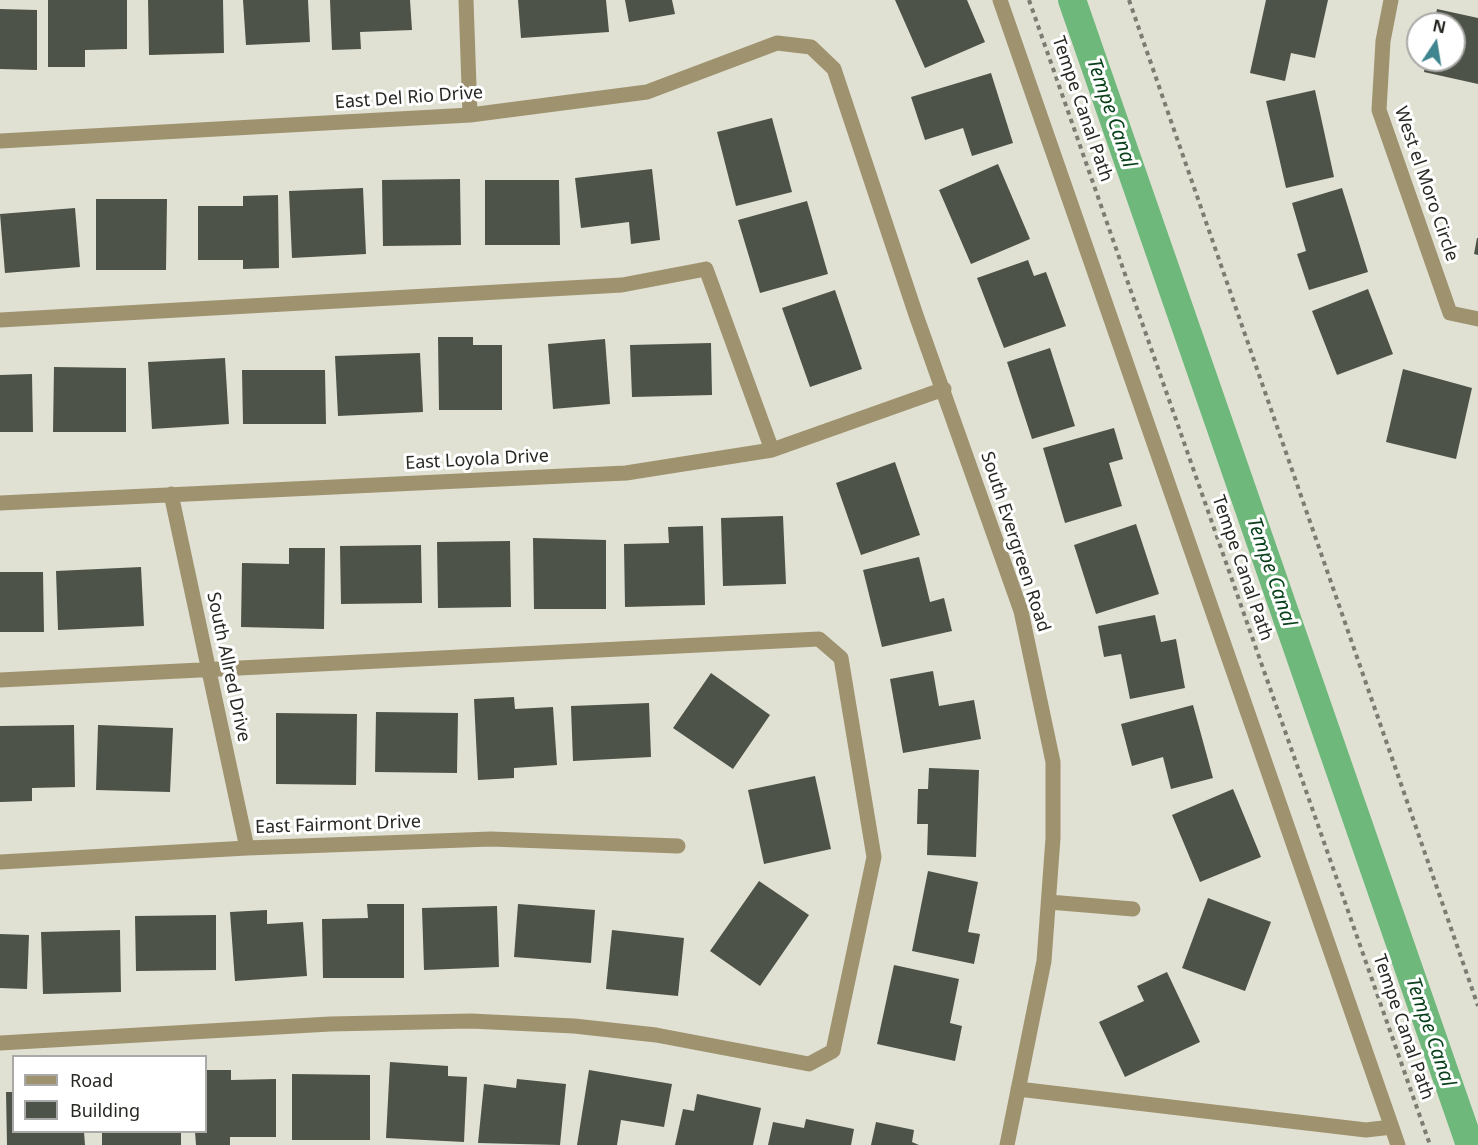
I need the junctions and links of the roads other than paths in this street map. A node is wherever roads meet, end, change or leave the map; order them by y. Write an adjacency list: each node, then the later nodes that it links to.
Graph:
1 (466, 0): 5 (street)
2 (1000, 0): 22 (street)
3 (1390, 0): 8 (street, West el Moro Circle)
4 (811, 47): 5 (street, East Del Rio Drive); 9 (street, South Evergreen Road)
5 (470, 115): 6 (street, East Del Rio Drive)
6 (0, 141)
7 (0, 320): 10 (street)
8 (1478, 320)
9 (944, 389): 10 (street, East Loyola Drive); 18 (street, South Evergreen Road)
10 (772, 450): 11 (street, East Loyola Drive)
11 (171, 494): 12 (street, East Loyola Drive); 13 (street, South Allred Drive)
12 (0, 503)
13 (208, 668): 14 (street); 16 (street, South Allred Drive); 20 (street)
14 (0, 680)
15 (678, 846): 16 (street, East Fairmont Drive)
16 (247, 848): 17 (street, East Fairmont Drive)
17 (0, 862)
18 (1049, 902): 19 (street); 21 (street, South Evergreen Road)
19 (1133, 909)
20 (0, 1043)
21 (1018, 1089): 22 (street); 23 (street, South Evergreen Road)
22 (1392, 1127): 24 (street)
23 (1007, 1145)
24 (1398, 1145)

